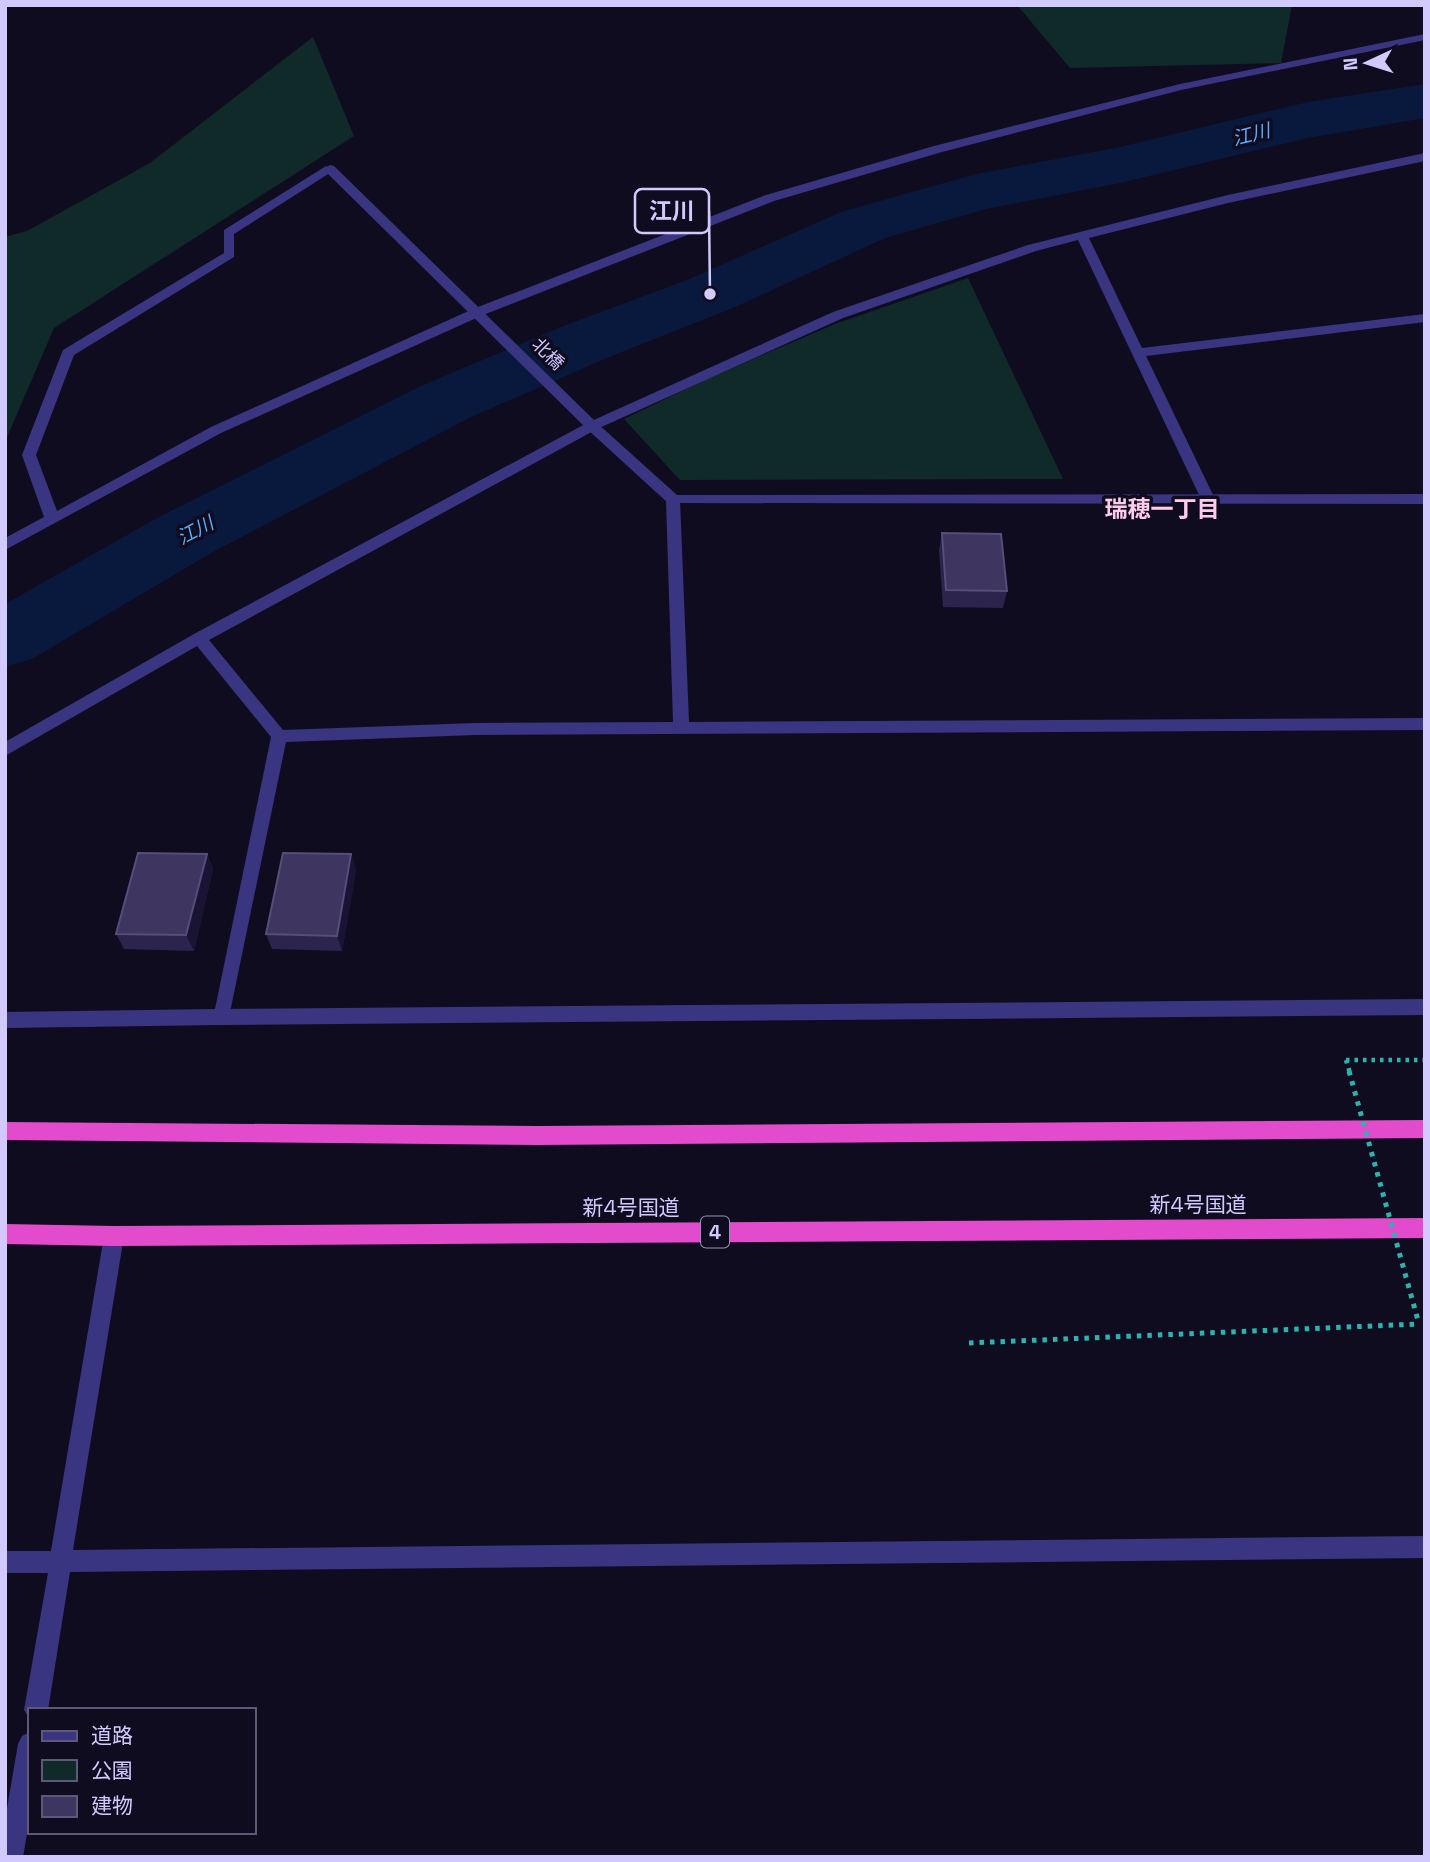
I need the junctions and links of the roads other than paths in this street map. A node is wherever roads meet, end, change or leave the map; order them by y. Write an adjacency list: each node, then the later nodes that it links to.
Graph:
1 (1425, 37): 4 (street)
2 (1425, 157): 3 (street)
3 (1082, 236): 6 (street); 7 (street)
4 (478, 312): 7 (street, 北橋); 11 (street); 11 (street, 北橋)
5 (1425, 318): 6 (street)
6 (1139, 354): 8 (street)
7 (592, 426): 9 (street, 北橋); 13 (street)
8 (1208, 499): 9 (street); 10 (street)
9 (673, 500): 15 (street)
10 (1424, 500)
11 (52, 518): 12 (street)
12 (5, 545)
13 (199, 638): 16 (street); 17 (street)
14 (1425, 724): 15 (street)
15 (681, 727): 16 (street)
16 (279, 736): 19 (street)
17 (5, 751)
18 (1425, 1007): 19 (street)
19 (222, 1017): 20 (street)
20 (5, 1020)
21 (1425, 1129): 22 (highway)
22 (5, 1131)
23 (1425, 1228): 25 (highway, 新4号国道 / 4)
24 (5, 1234): 25 (highway, 新4号国道 / 4)
25 (114, 1236): 28 (street)
26 (1425, 1547): 28 (street)
27 (5, 1562): 28 (street)
28 (60, 1562): 29 (street)
29 (36, 1708)
30 (28, 1756): 31 (street)
31 (11, 1857)

